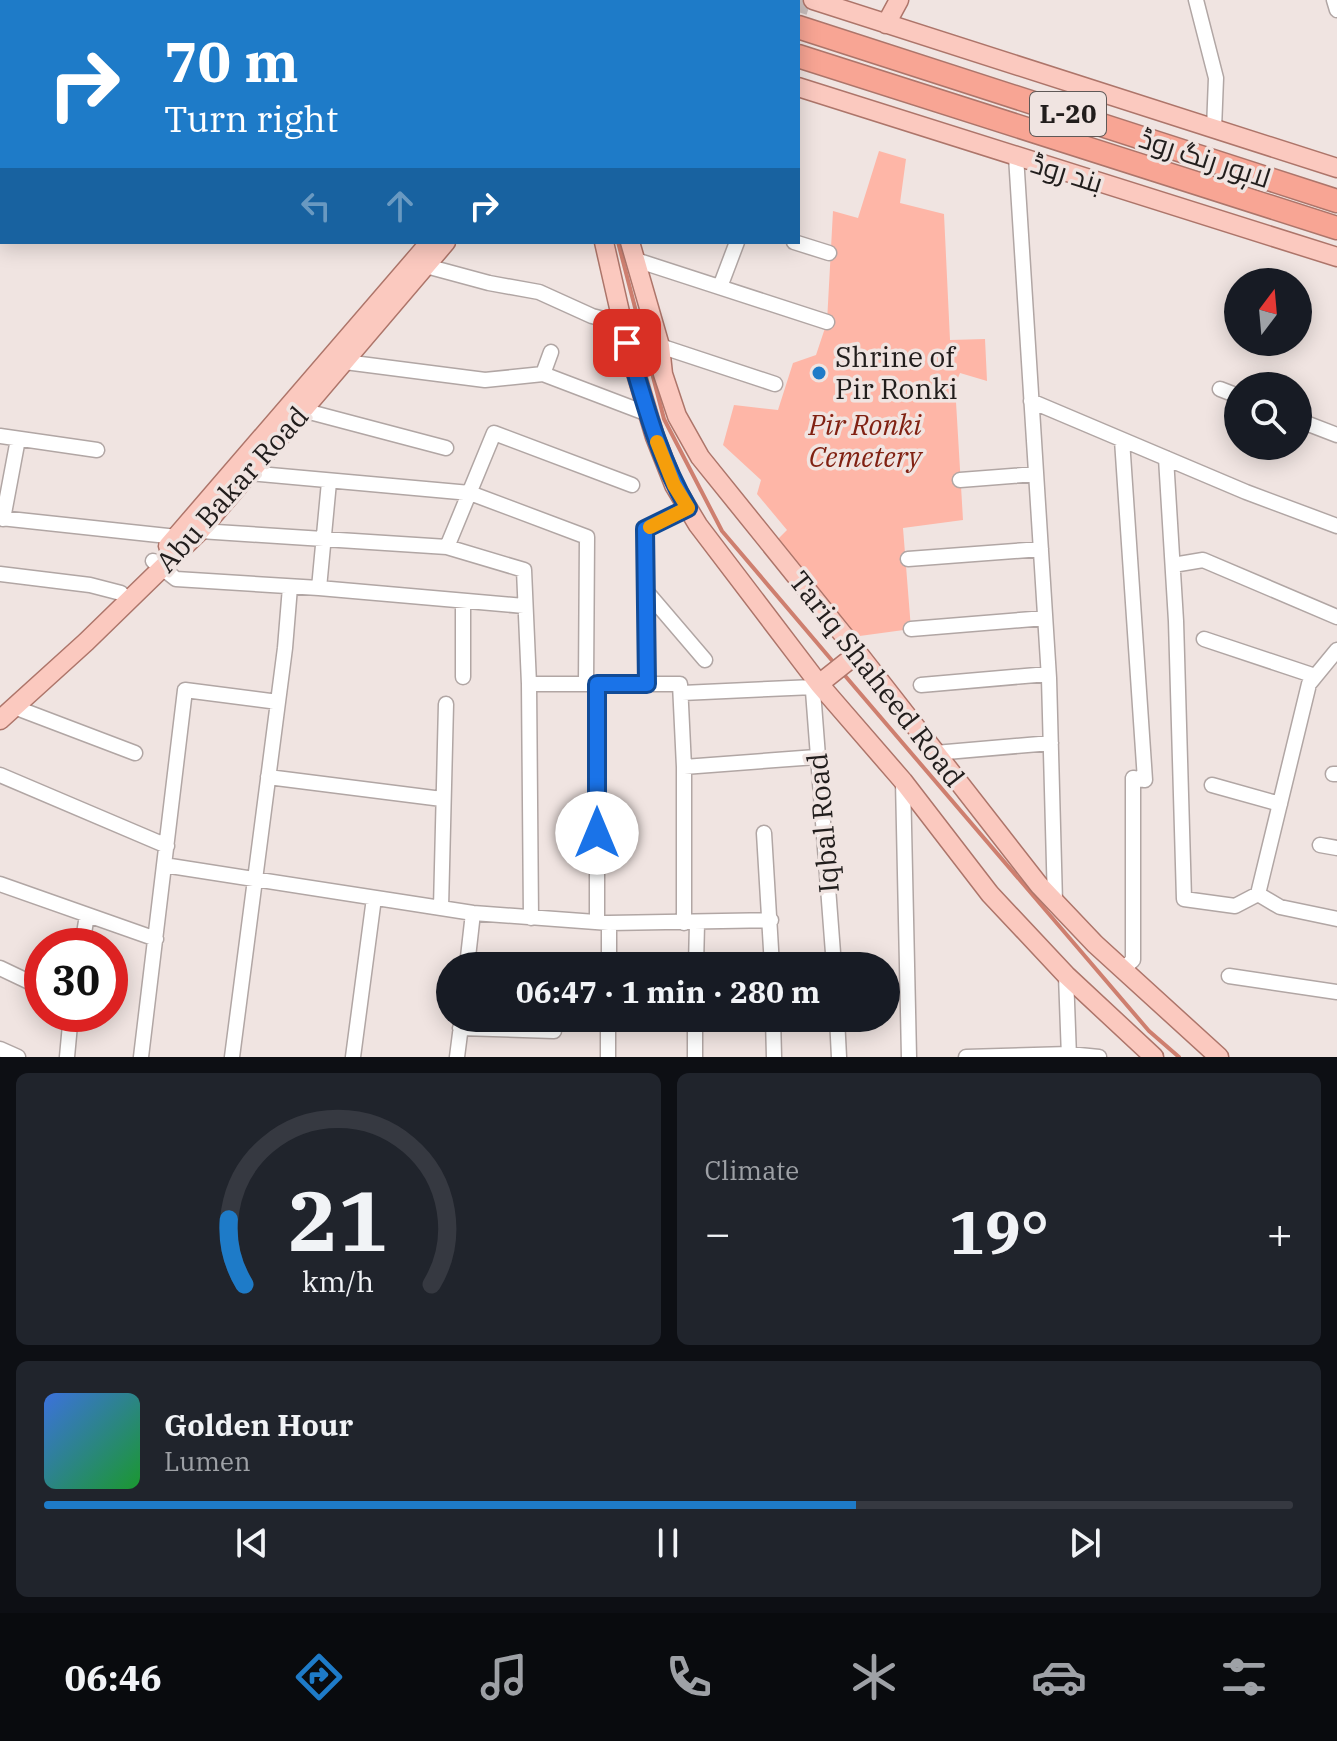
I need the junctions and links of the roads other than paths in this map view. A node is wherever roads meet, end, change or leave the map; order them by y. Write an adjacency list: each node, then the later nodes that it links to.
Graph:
1 (813, 0): 6 (main road)
2 (899, 0): 6 (main road)
3 (1196, 0): 10 (street)
4 (1334, 0): 5 (street)
5 (1337, 10)
6 (886, 24): 10 (main road)
7 (800, 28): 13 (highway, لاہور رنگ روڈ / L-20)
8 (800, 57): 14 (highway, لاہور رنگ روڈ / L-20)
9 (800, 88): 11 (main road, بند روڈ)
10 (1214, 129): 12 (main road)
11 (1016, 156): 22 (main road, بند روڈ); 34 (street)
12 (1337, 168)
13 (1337, 201)
14 (1337, 228)
15 (428, 244): 55 (main road, Abu Bakar Road)
16 (444, 244): 23 (main road, Abu Bakar Road)
17 (604, 244): 26 (main road, Tariq Shaheed Road)
18 (736, 244): 24 (street)
19 (800, 244): 21 (street)
20 (633, 251): 24 (street); 27 (main road, Tariq Shaheed Road)
21 (829, 253)
22 (1337, 257)
23 (426, 266): 26 (street); 29 (main road, Abu Bakar Road)
24 (720, 287): 25 (street)
25 (827, 322)
26 (623, 324): 36 (main road, Tariq Shaheed Road)
27 (660, 346): 31 (street); 74 (main road, Tariq Shaheed Road)
28 (551, 352): 30 (street)
29 (345, 362): 30 (street); 35 (main road, Abu Bakar Road)
30 (543, 374): 36 (street)
31 (775, 384)
32 (1220, 389): 33 (street)
33 (1224, 391)
34 (1031, 401): 41 (street); 46 (street)
35 (302, 410): 42 (street); 45 (main road, Abu Bakar Road)
36 (648, 414): 51 (main road, Tariq Shaheed Road)
37 (1312, 425): 38 (street)
38 (1337, 435)
39 (0, 436): 40 (street)
40 (18, 439): 43 (street); 52 (street)
41 (1122, 440): 44 (street); 125 (street)
42 (446, 448)
43 (97, 450)
44 (1166, 458): 53 (street); 61 (street)
45 (249, 473): 48 (street); 54 (main road, Abu Bakar Road)
46 (1036, 474): 47 (street); 58 (street)
47 (960, 480)
48 (329, 482): 50 (street); 56 (street)
49 (632, 485): 50 (street)
50 (470, 493): 57 (street); 81 (street)
51 (688, 508): 65 (street); 79 (main road, Tariq Shaheed Road)
52 (2, 519): 55 (street)
53 (1337, 526)
54 (200, 531): 56 (street); 60 (main road, Abu Bakar Road)
55 (177, 537): 60 (main road, Abu Bakar Road)
56 (326, 540): 57 (street); 64 (street)
57 (447, 547): 68 (street)
58 (1041, 549): 59 (street); 70 (street)
59 (908, 559)
60 (158, 565): 63 (street); 66 (main road, Abu Bakar Road); 87 (main road, Abu Bakar Road)
61 (1173, 565): 69 (street); 106 (street)
62 (0, 574): 66 (street)
63 (290, 587): 64 (street); 85 (street)
64 (319, 588): 67 (street)
65 (646, 591): 75 (street); 82 (street)
66 (121, 593): 87 (main road, Abu Bakar Road)
67 (463, 603): 68 (street); 78 (street)
68 (524, 606): 80 (street)
69 (1337, 617)
70 (1045, 618): 71 (street); 76 (street)
71 (911, 629)
72 (1204, 639): 77 (street)
73 (1337, 650): 77 (street)
74 (856, 655): 79 (main road); 90 (main road, Tariq Shaheed Road)
75 (705, 660)
76 (1048, 674): 83 (street); 88 (street)
77 (1315, 676): 98 (street)
78 (463, 677)
79 (819, 683): 84 (street); 91 (street, Iqbal Road); 95 (main road, Tariq Shaheed Road)
80 (529, 684): 81 (street); 112 (street)
81 (592, 684): 82 (street); 115 (street)
82 (647, 684): 84 (street)
83 (921, 685)
84 (682, 693): 92 (street)
85 (278, 702): 94 (street); 101 (street)
86 (446, 704): 97 (street)
87 (5, 710): 89 (street)
88 (1051, 743): 90 (street); 108 (street)
89 (135, 753)
90 (935, 753): 108 (main road, Tariq Shaheed Road)
91 (816, 757): 92 (street); 123 (street, Iqbal Road)
92 (684, 767): 116 (street)
93 (0, 775): 101 (street)
94 (268, 777): 97 (street); 104 (street)
95 (903, 781): 126 (main road, Tariq Shaheed Road); 148 (street)
96 (1212, 785): 98 (street)
97 (442, 799): 109 (street)
98 (1280, 804): 106 (street)
99 (764, 833): 114 (street)
100 (1320, 845): 102 (street)
101 (167, 846): 103 (street)
102 (1337, 848)
103 (164, 865): 104 (street); 118 (street)
104 (254, 879): 107 (street); 141 (street)
105 (0, 884): 111 (street)
106 (1258, 894): 113 (street)
107 (374, 898): 109 (street); 142 (street)
108 (1055, 902): 125 (main road, Tariq Shaheed Road)
109 (441, 908): 110 (street)
110 (473, 913): 112 (street); 119 (street)
111 (87, 915): 117 (street); 118 (street)
112 (531, 918): 115 (street)
113 (1337, 919)
114 (771, 920): 116 (street); 122 (street)
115 (603, 922): 116 (street); 120 (street)
116 (690, 923): 121 (street)
117 (85, 928)
118 (156, 939): 140 (street)
119 (469, 952)
120 (607, 952)
121 (694, 952)
122 (772, 952)
123 (833, 952)
124 (0, 968): 128 (street)
125 (1123, 969): 152 (main road, Tariq Shaheed Road)
126 (1066, 975): 137 (street); 151 (main road, Tariq Shaheed Road)
127 (1229, 976): 129 (street)
128 (24, 979)
129 (1337, 992)
130 (69, 1032): 139 (street)
131 (460, 1032): 143 (street)
132 (608, 1032): 144 (street)
133 (695, 1032): 145 (street)
134 (773, 1032): 146 (street)
135 (838, 1032): 147 (street)
136 (0, 1049): 138 (street)
137 (1069, 1056): 149 (street); 150 (street)
138 (18, 1057)
139 (67, 1057)
140 (141, 1057)
141 (232, 1057)
142 (353, 1057)
143 (457, 1057)
144 (608, 1057)
145 (695, 1057)
146 (774, 1057)
147 (839, 1057)
148 (909, 1057)
149 (966, 1057)
150 (1099, 1057)
151 (1154, 1057)
152 (1221, 1057)

